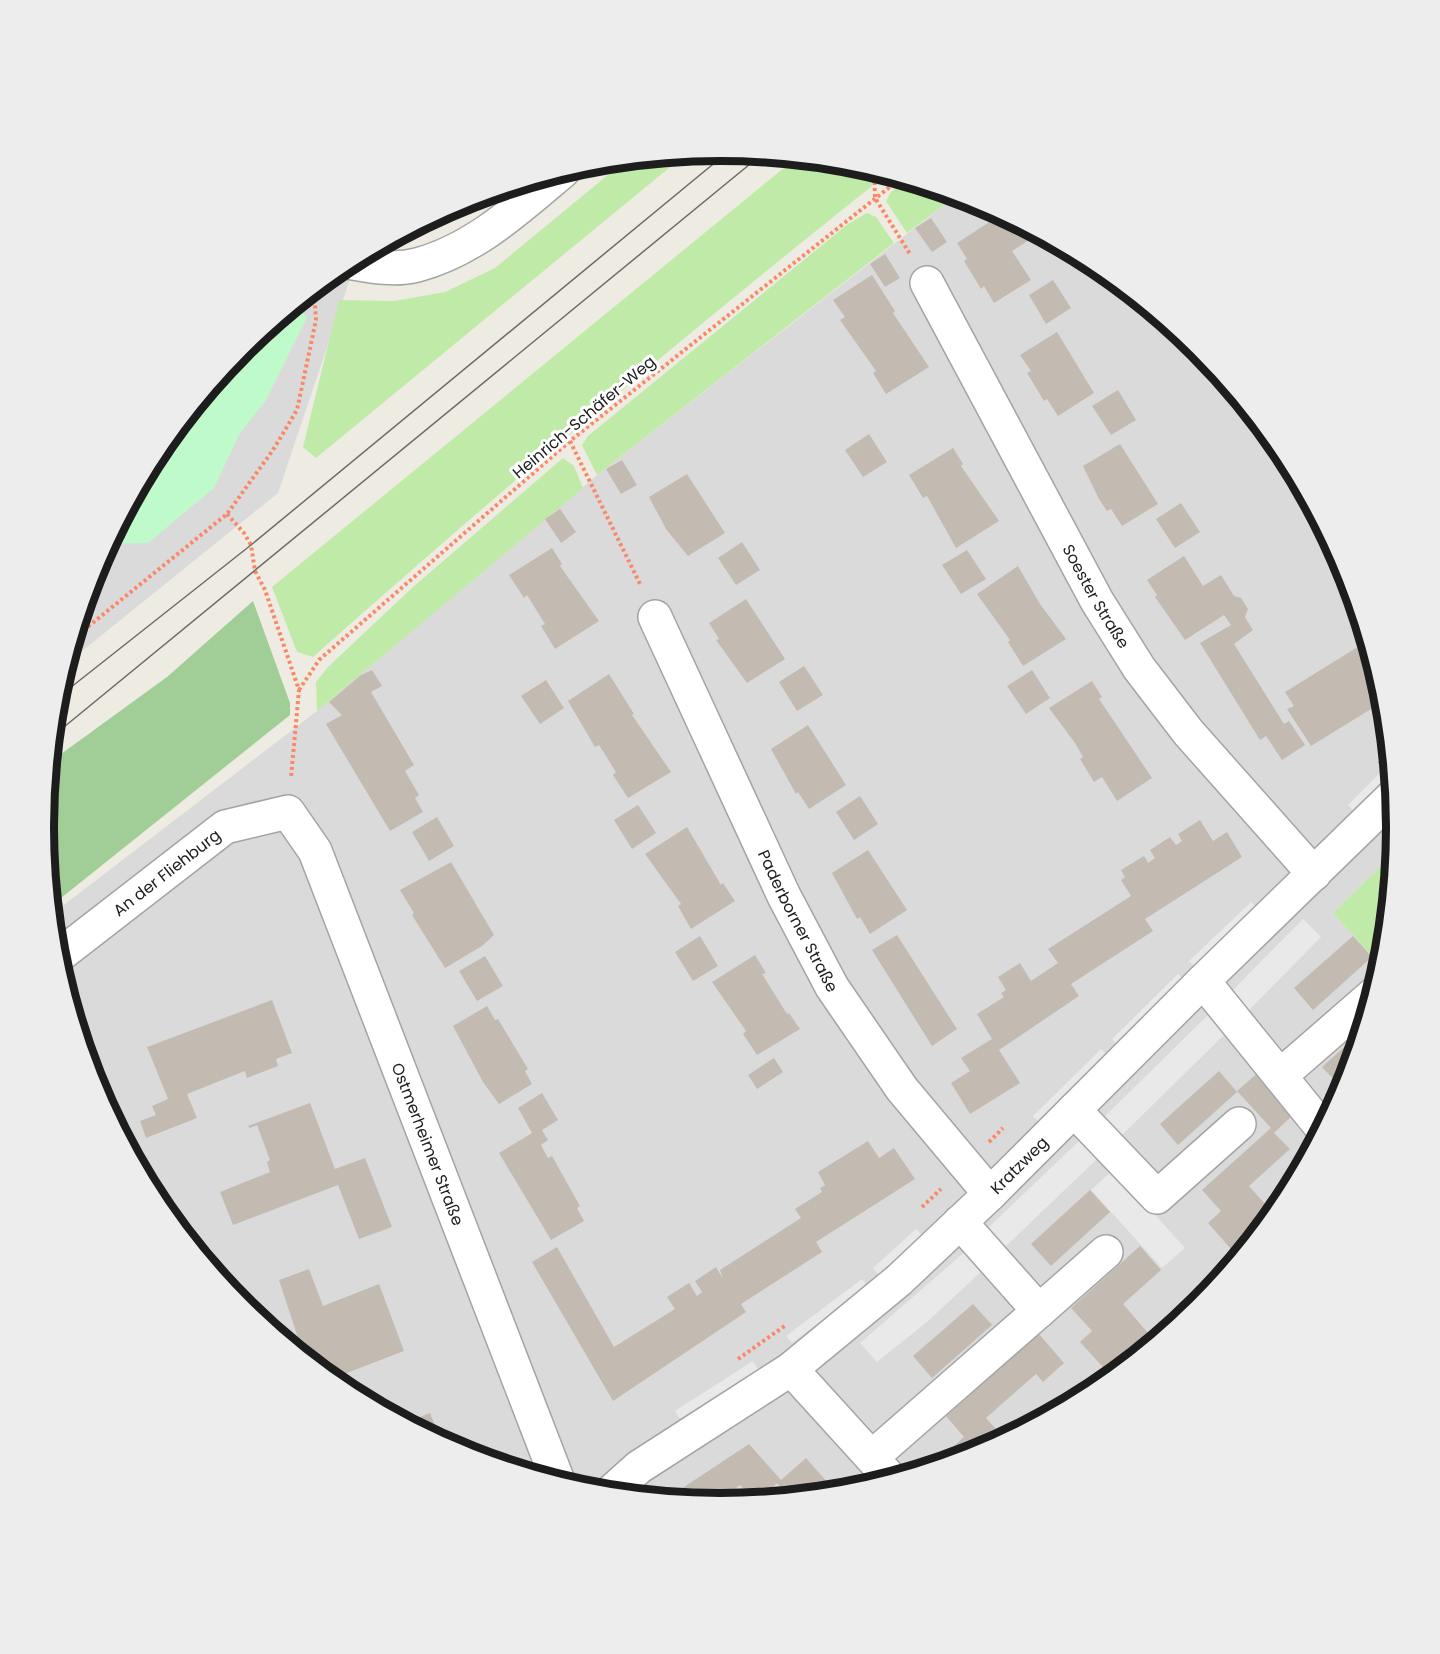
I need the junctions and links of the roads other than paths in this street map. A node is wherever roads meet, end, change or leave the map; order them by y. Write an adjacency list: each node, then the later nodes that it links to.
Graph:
1 (547, 184): 2 (street)
2 (364, 265)
3 (927, 283): 7 (street, Soester Straße)
4 (655, 618): 15 (street, Paderborner Straße)
5 (1385, 803): 7 (street, Kratzweg)
6 (288, 812): 8 (street, An der Fliehburg); 21 (street, Ostmerheimer Straße)
7 (1314, 874): 9 (street, Kratzweg)
8 (66, 950)
9 (1203, 981): 11 (street); 12 (street, Kratzweg)
10 (1361, 1005): 11 (street)
11 (1280, 1076): 13 (street)
12 (1074, 1110): 14 (street); 15 (street, Kratzweg)
13 (1317, 1122)
14 (1239, 1124)
15 (990, 1194): 16 (street, Kratzweg)
16 (960, 1222): 18 (street); 19 (street, Kratzweg)
17 (1106, 1252): 18 (street)
18 (1039, 1311): 20 (street)
19 (791, 1369): 20 (street); 22 (street, Kratzweg)
20 (881, 1468)
21 (554, 1472)
22 (619, 1485)

